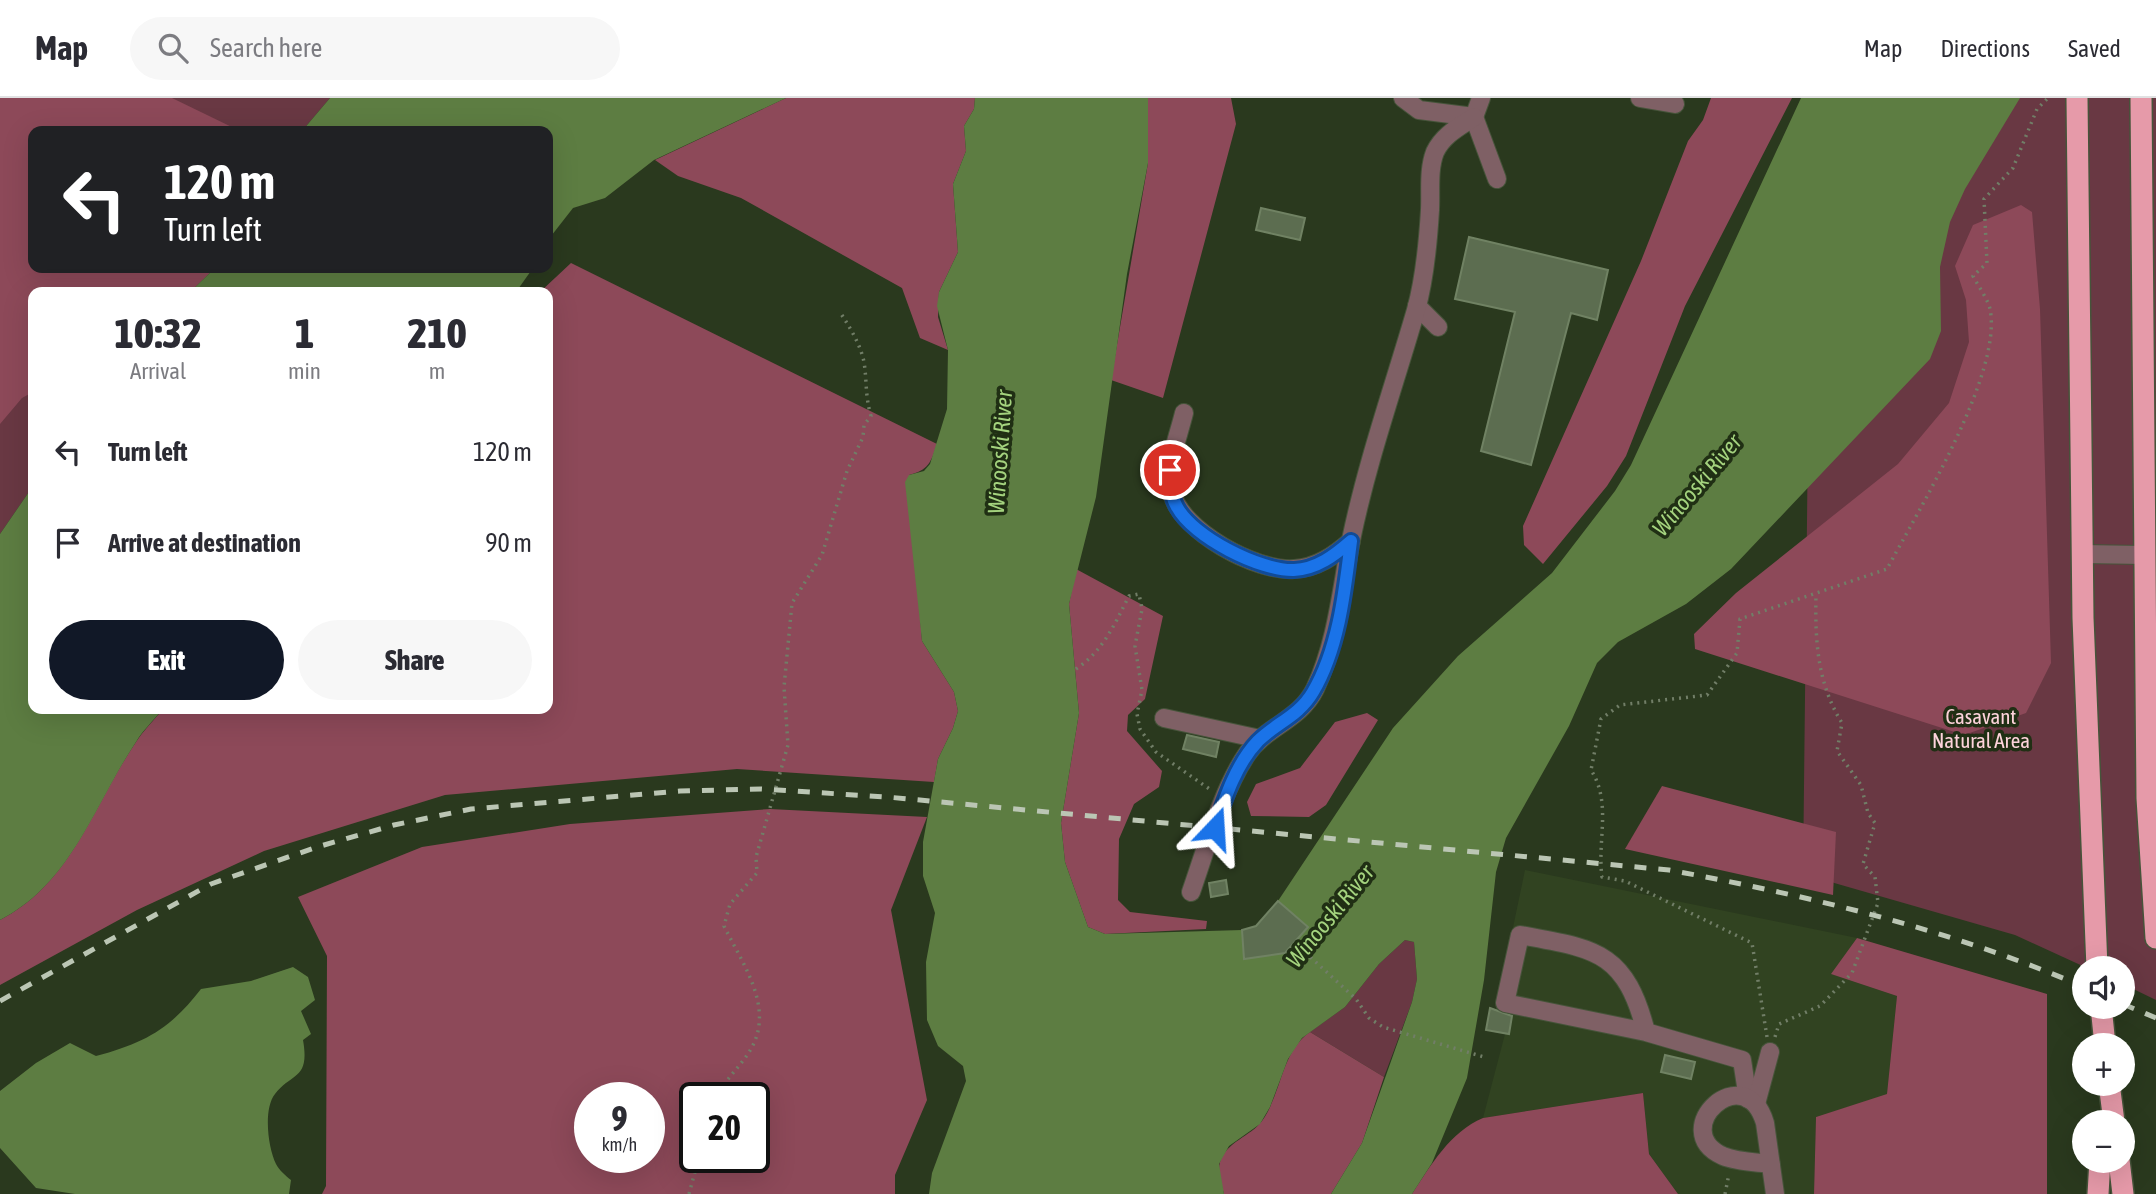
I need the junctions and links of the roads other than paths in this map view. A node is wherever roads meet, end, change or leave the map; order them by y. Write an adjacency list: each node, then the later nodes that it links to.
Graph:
1 (1403, 98): 7 (street)
2 (1481, 98): 7 (street)
3 (1640, 98): 6 (street)
4 (2077, 98): 13 (highway)
5 (2141, 98): 14 (highway)
6 (1675, 104)
7 (1474, 117): 8 (street); 9 (street)
8 (1497, 179)
9 (1417, 306): 10 (street); 12 (street)
10 (1438, 327)
11 (1184, 413): 12 (street)
12 (1351, 541): 16 (street)
13 (2082, 554): 14 (street); 19 (highway)
14 (2144, 555): 18 (highway)
15 (1164, 718): 16 (street)
16 (1260, 739): 17 (street)
17 (1191, 892)
18 (2156, 938)
19 (2096, 956)
20 (1646, 1032): 20 (street); 22 (street)
21 (1770, 1052): 22 (street)
22 (1752, 1102): 23 (street); 23 (street)
23 (1771, 1164): 26 (street)
24 (2099, 1173): 27 (highway)
25 (2121, 1173): 28 (highway)
26 (1775, 1194)
27 (2098, 1194)
28 (2123, 1194)

